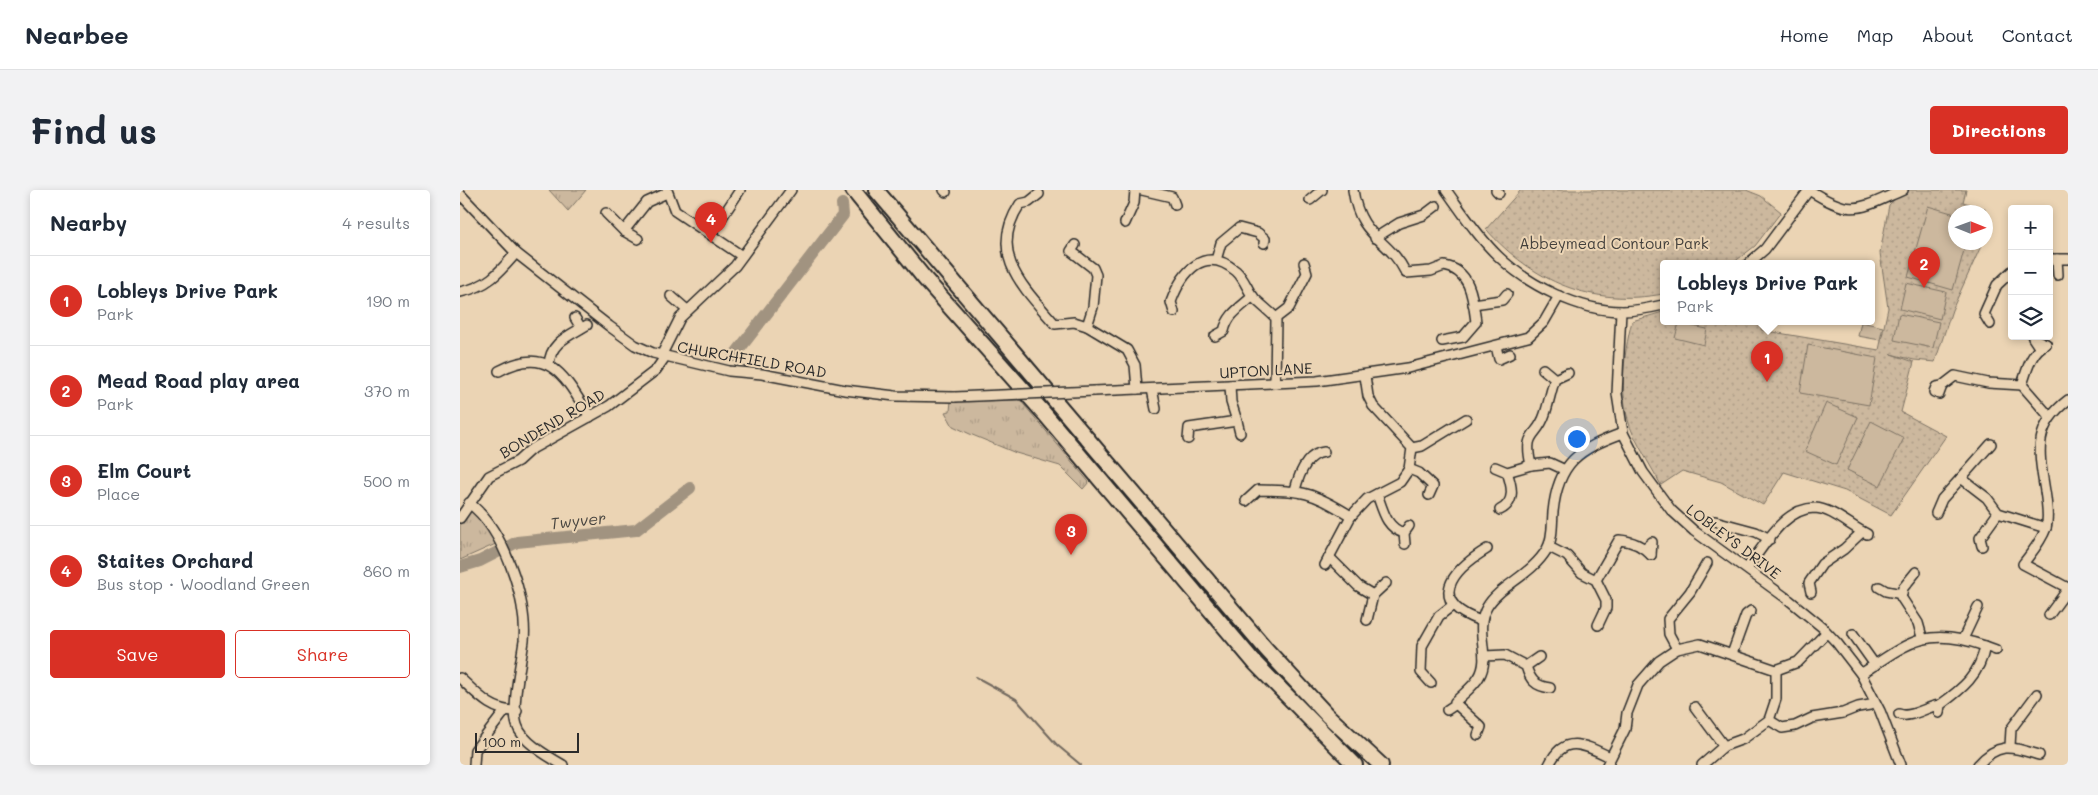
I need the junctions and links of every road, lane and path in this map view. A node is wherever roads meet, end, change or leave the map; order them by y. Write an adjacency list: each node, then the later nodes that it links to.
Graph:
1 (740, 190): 21 (street)
2 (791, 190): 27 (street, BONDEND ROAD)
3 (852, 190): 157 (highway)
4 (876, 190): 158 (highway)
5 (1135, 190): 19 (street)
6 (1142, 190): 16 (street)
7 (1322, 190): 15 (street)
8 (1353, 190): 22 (street)
9 (1446, 190): 39 (street)
10 (1809, 190): 11 (street); 31 (street)
11 (1903, 190)
12 (667, 192): 20 (street); 21 (street)
13 (460, 194): 26 (street, CHURCHFIELD ROAD)
14 (1039, 194): 48 (street)
15 (1310, 200)
16 (1175, 205)
17 (1436, 206): 22 (street)
18 (606, 213): 20 (street)
19 (1124, 219)
20 (624, 230): 23 (street)
21 (711, 234): 27 (street)
22 (1375, 238): 40 (street)
23 (638, 239)
24 (1264, 243): 30 (street)
25 (1071, 251): 48 (street)
26 (516, 252): 35 (street); 54 (street, CHURCHFIELD ROAD)
27 (742, 256): 42 (street, BONDEND ROAD)
28 (2053, 259): 29 (street); 34 (street)
29 (2068, 259)
30 (1216, 260): 38 (street); 44 (street)
31 (1752, 260)
32 (1304, 263): 46 (street)
33 (2008, 275): 47 (street)
34 (2058, 275)
35 (460, 292)
36 (1507, 294): 40 (street)
37 (672, 296): 42 (street)
38 (1253, 296): 46 (street); 49 (street)
39 (1559, 296): 43 (street); 52 (street, UPTON LANE)
40 (1473, 304): 50 (street)
41 (1660, 305): 43 (street)
42 (687, 310): 54 (street, BONDEND ROAD)
43 (1621, 311): 75 (street, LOBLEYS DRIVE)
44 (1174, 312)
45 (575, 318): 55 (street)
46 (1276, 318): 61 (street)
47 (1990, 324)
48 (1087, 326): 64 (street)
49 (1215, 336)
50 (1442, 341)
51 (2043, 345): 63 (street)
52 (1496, 346): 53 (street); 59 (street, UPTON LANE)
53 (1510, 354)
54 (663, 357): 67 (street, CHURCHFIELD ROAD); 70 (street, BONDEND ROAD)
55 (549, 365): 56 (street); 70 (street)
56 (500, 368)
57 (1543, 369): 60 (street)
58 (1568, 373): 60 (street)
59 (1365, 376): 61 (street, UPTON LANE); 78 (street)
60 (1555, 379): 80 (street)
61 (1276, 383): 62 (street, UPTON LANE)
62 (1230, 385): 65 (street, UPTON LANE); 73 (street)
63 (2022, 385): 66 (street); 71 (street)
64 (1137, 389): 65 (street, UPTON LANE); 67 (street, UPTON LANE, bridge)
65 (1152, 389): 69 (street)
66 (1941, 390)
67 (952, 397)
68 (2068, 400): 71 (street)
69 (1156, 409)
70 (590, 416): 90 (street, BONDEND ROAD)
71 (2049, 416): 98 (street)
72 (1466, 419): 78 (street)
73 (1237, 421): 74 (street); 76 (street)
74 (1240, 433)
75 (1623, 433): 83 (street); 107 (street, LOBLEYS DRIVE)
76 (1188, 439)
77 (1989, 446): 85 (street)
78 (1412, 448): 82 (street)
79 (1324, 452): 86 (street)
80 (1531, 465): 83 (street); 84 (street)
81 (1495, 467): 84 (street)
82 (1409, 469): 87 (street); 88 (street)
83 (1564, 469): 103 (street)
84 (1507, 472): 91 (street)
85 (1961, 478): 93 (street); 94 (street)
86 (1295, 490): 89 (street); 95 (street)
87 (1432, 490)
88 (1377, 494): 95 (street); 101 (street)
89 (1246, 501)
90 (468, 503): 92 (street, BONDEND ROAD); 145 (street)
91 (1502, 508)
92 (461, 513)
93 (1936, 513)
94 (1998, 513): 98 (street); 102 (street)
95 (1351, 516): 115 (street)
96 (1715, 521): 97 (street)
97 (1734, 528): 99 (street); 100 (street)
98 (2046, 528): 112 (street)
99 (1729, 536)
100 (1770, 539): 107 (street); 113 (street)
101 (1406, 544)
102 (1982, 546)
103 (1549, 547): 109 (street); 121 (street)
104 (1487, 549): 116 (street)
105 (1648, 552): 109 (street)
106 (1707, 563): 128 (street)
107 (1747, 568): 123 (street, LOBLEYS DRIVE)
108 (1918, 571): 114 (street)
109 (1596, 580): 122 (street)
110 (1386, 583): 115 (street)
111 (1879, 587): 114 (street)
112 (2068, 589): 119 (street)
113 (1811, 592)
114 (1902, 594): 125 (street)
115 (1373, 595): 120 (street)
116 (1453, 605): 121 (street); 137 (street)
117 (1978, 607): 126 (street)
118 (1751, 611): 130 (street)
119 (2055, 613)
120 (1368, 620)
121 (1481, 621): 131 (street)
122 (1600, 621)
123 (1826, 633): 135 (street); 136 (street, LOBLEYS DRIVE)
124 (1853, 634): 133 (street)
125 (1922, 637): 126 (street); 133 (street)
126 (1963, 639): 127 (street)
127 (1985, 646): 129 (street); 147 (street)
128 (1677, 649): 130 (street); 153 (street)
129 (1996, 650)
130 (1732, 654): 135 (street)
131 (1484, 656): 134 (street); 141 (street)
132 (1539, 657): 134 (street)
133 (1875, 665): 136 (street)
134 (1526, 666): 139 (street)
135 (1776, 670): 148 (street)
136 (1861, 674): 161 (street, LOBLEYS DRIVE)
137 (1425, 677)
138 (460, 678): 146 (street)
139 (1542, 689)
140 (2037, 694): 151 (street)
141 (1456, 704): 144 (street); 149 (street)
142 (1870, 705): 148 (street)
143 (1700, 709): 150 (street)
144 (1448, 710)
145 (517, 711): 146 (street); 156 (street)
146 (505, 712): 155 (street)
147 (1899, 714)
148 (1769, 720): 150 (street)
149 (1482, 728)
150 (1724, 746): 160 (street)
151 (2010, 746): 152 (street); 154 (street)
152 (2039, 755)
153 (1608, 761): 159 (street)
154 (1980, 764)
155 (474, 765)
156 (563, 765)
157 (1355, 765)
158 (1381, 765)
159 (1549, 765)
160 (1702, 765)
161 (1901, 765)

